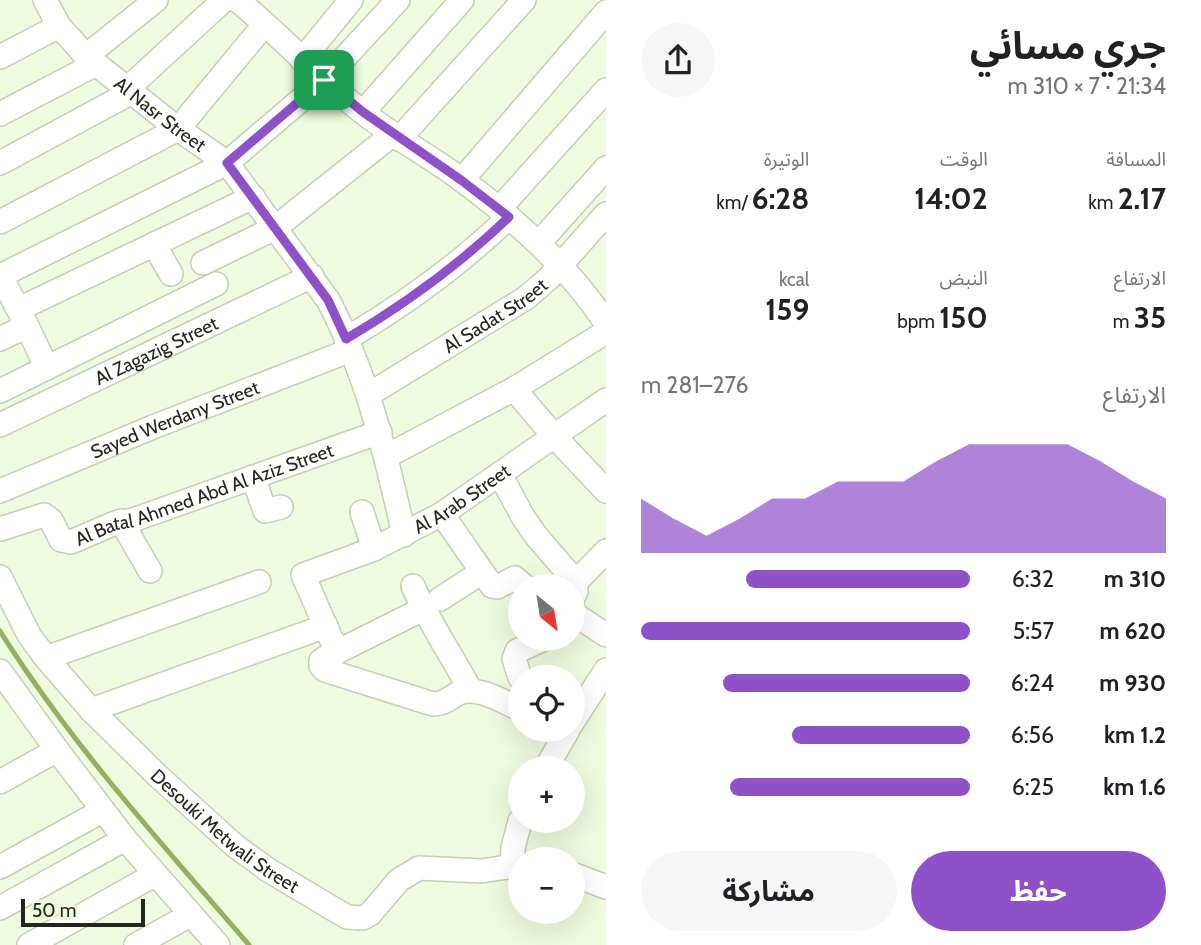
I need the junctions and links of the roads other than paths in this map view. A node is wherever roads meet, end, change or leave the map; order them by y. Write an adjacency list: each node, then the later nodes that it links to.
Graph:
1 (45, 0): 11 (street, Al Nasr Street)
2 (156, 0): 13 (street)
3 (224, 0): 16 (street)
4 (351, 0): 14 (street)
5 (398, 0): 15 (street)
6 (463, 0): 18 (street)
7 (524, 0): 21 (street)
8 (247, 3): 10 (street)
9 (606, 12): 25 (street)
10 (264, 25): 14 (street); 20 (street)
11 (59, 26): 12 (street); 13 (street, Al Nasr Street)
12 (0, 57)
13 (91, 60): 16 (street, Al Nasr Street); 19 (street)
14 (302, 60): 15 (street)
15 (324, 80): 18 (street); 23 (street)
16 (130, 90): 20 (street, Al Nasr Street); 22 (street)
17 (606, 90): 27 (street, Sayed Werdany Street)
18 (363, 112): 21 (street)
19 (0, 114)
20 (178, 129): 23 (street, Al Nasr Street); 29 (street)
21 (396, 137): 25 (street); 30 (street)
22 (0, 163)
23 (227, 163): 26 (street, Al Nasr Street); 36 (street)
24 (606, 168): 31 (street)
25 (461, 180): 27 (street)
26 (253, 197): 30 (street, Al Nasr Street); 32 (street)
27 (504, 213): 31 (street); 43 (street, Sayed Werdany Street)
28 (606, 214): 34 (street, Al Sadat Street)
29 (0, 222)
30 (275, 228): 33 (street); 37 (street, Al Nasr Street)
31 (539, 243): 34 (street)
32 (154, 244): 35 (street); 40 (street)
33 (203, 263)
34 (560, 265): 39 (street); 47 (street, Al Sadat Street)
35 (171, 274)
36 (0, 276): 40 (street)
37 (312, 276): 43 (street, Al Nasr Street); 49 (street, Al Zagazig Street)
38 (216, 284): 44 (street)
39 (603, 312)
40 (23, 317): 42 (street); 44 (street)
41 (606, 332): 45 (street)
42 (0, 339)
43 (348, 345): 47 (street, Al Nasr Street); 55 (street, Sayed Werdany Street)
44 (47, 368): 46 (street)
45 (514, 389): 51 (street); 52 (street)
46 (0, 391)
47 (368, 395): 50 (street, Al Nasr Street)
48 (606, 400): 51 (street, Al Arab Street)
49 (0, 425)
50 (380, 432): 52 (street, Al Nasr Street); 54 (street, Al Batal Ahmed Abd Al Aziz Street)
51 (554, 436): 53 (street, Al Arab Street); 56 (street)
52 (387, 456): 62 (street, Al Nasr Street)
53 (500, 474): 59 (street, Al Arab Street); 67 (street)
54 (253, 477): 57 (street); 60 (street, Al Batal Ahmed Abd Al Aziz Street)
55 (0, 491)
56 (606, 491)
57 (281, 507)
58 (362, 512): 63 (street)
59 (442, 514): 62 (street, Al Arab Street); 66 (street)
60 (121, 521): 61 (street, Al Batal Ahmed Abd Al Aziz Street); 65 (street)
61 (0, 529)
62 (404, 535): 63 (street, Al Arab Street)
63 (374, 549): 75 (street, Al Arab Street)
64 (606, 551): 72 (street)
65 (150, 571)
66 (482, 572): 69 (street); 73 (street)
67 (563, 574)
68 (0, 577): 77 (street, Desouki Metwali Street)
69 (508, 580)
70 (259, 582): 77 (street)
71 (413, 586): 73 (street)
72 (585, 586)
73 (431, 604): 78 (street); 81 (street)
74 (585, 605): 76 (street)
75 (326, 626): 78 (street); 85 (street)
76 (606, 635)
77 (46, 659): 85 (street, Desouki Metwali Street)
78 (331, 661): 81 (street)
79 (606, 670): 83 (street)
80 (0, 671): 82 (street)
81 (470, 691): 84 (street)
82 (9, 694): 86 (street)
83 (585, 699)
84 (508, 704)
85 (91, 710): 91 (street, Desouki Metwali Street)
86 (57, 750): 87 (street); 88 (street)
87 (0, 782)
88 (103, 811): 89 (street); 90 (street)
89 (125, 839): 92 (street); 95 (street)
90 (0, 867)
91 (508, 867)
92 (154, 875): 96 (street); 97 (street)
93 (585, 879): 94 (street)
94 (606, 887)
95 (0, 908)
96 (190, 915): 98 (street); 99 (street)
97 (29, 945)
98 (136, 945)
99 (218, 945)

